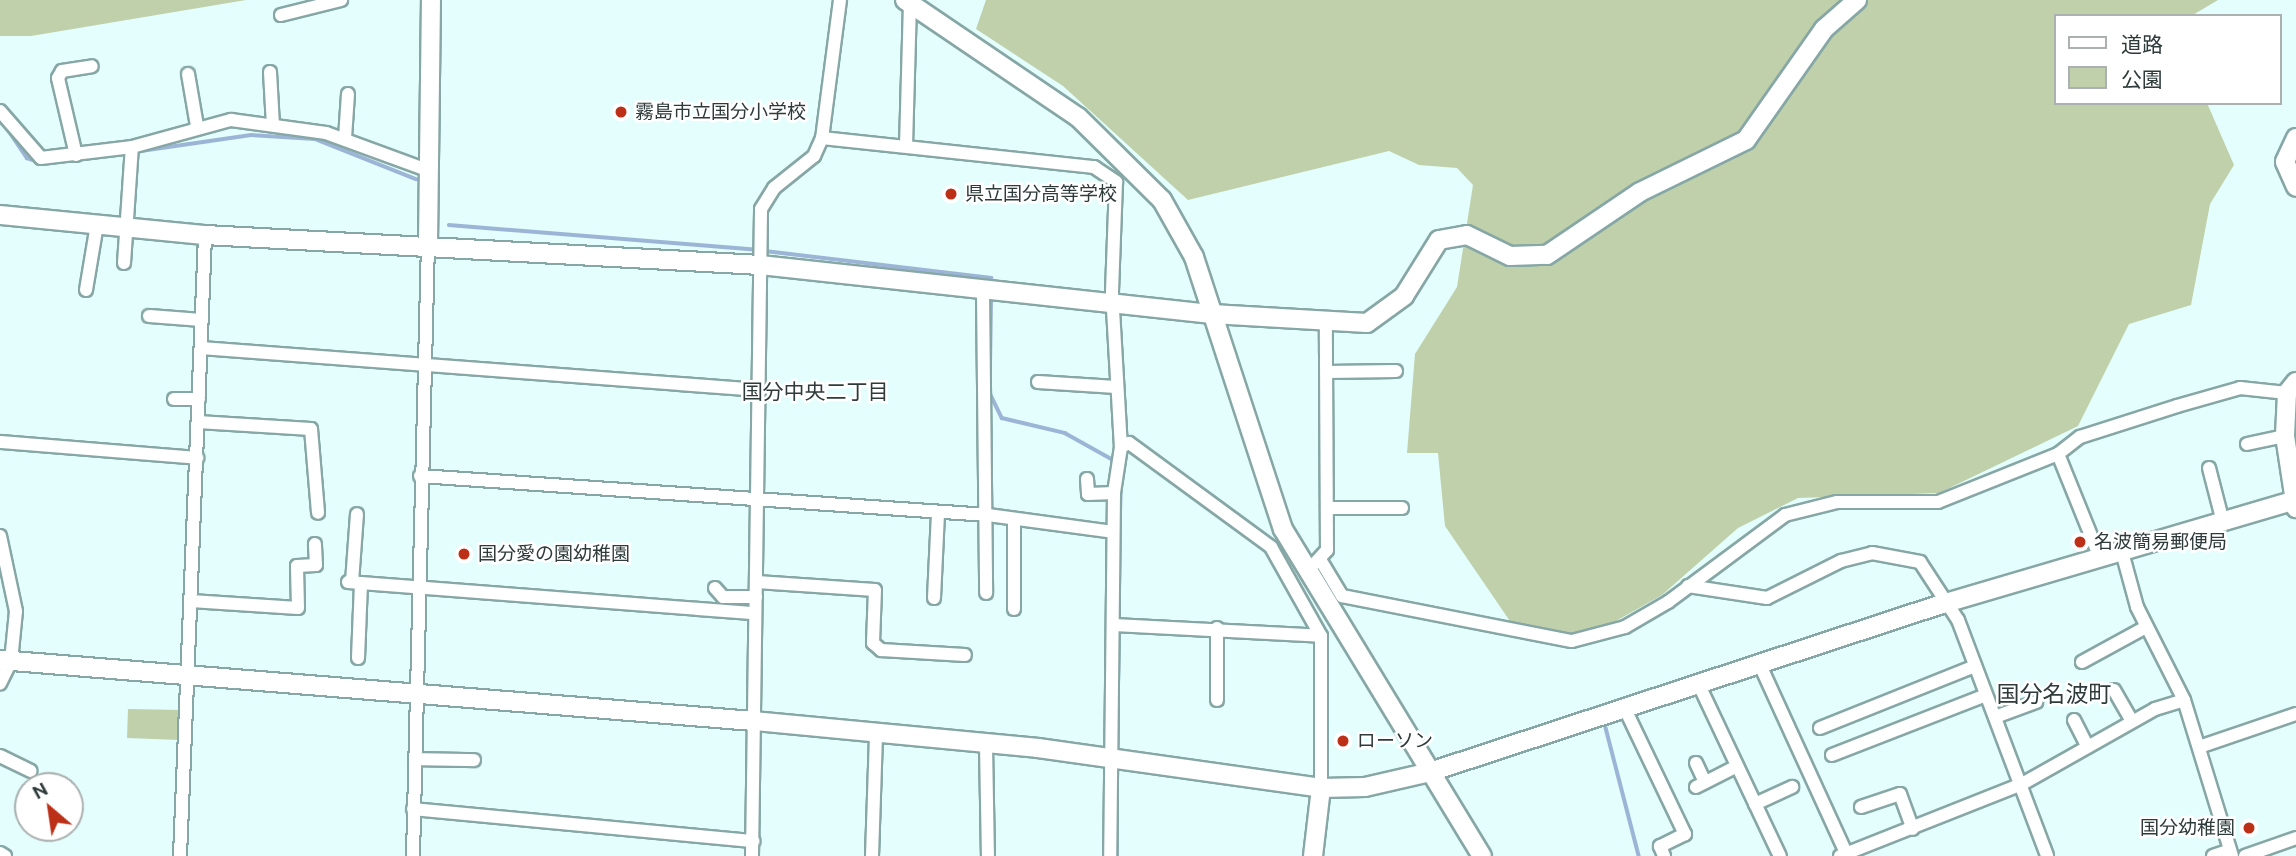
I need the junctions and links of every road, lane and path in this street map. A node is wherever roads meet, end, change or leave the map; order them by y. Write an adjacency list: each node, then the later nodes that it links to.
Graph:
1 (341, 0): 6 (street)
2 (431, 0): 20 (street)
3 (839, 0): 15 (street)
4 (1857, 0): 35 (street)
5 (908, 2): 17 (street); 32 (street)
6 (281, 15)
7 (92, 66): 19 (street)
8 (270, 72): 12 (street)
9 (188, 74): 13 (street)
10 (348, 94): 14 (street)
11 (0, 111): 19 (street)
12 (274, 125): 13 (street); 14 (street)
13 (197, 126): 18 (street)
14 (345, 138): 20 (street)
15 (822, 138): 17 (street); 28 (street)
16 (2296, 138): 21 (street)
17 (906, 146): 31 (street)
18 (132, 147): 19 (street); 24 (street)
19 (76, 155)
20 (427, 170): 26 (street)
21 (2296, 187)
22 (0, 215): 23 (street)
23 (97, 223): 24 (street); 29 (street)
24 (130, 227): 25 (street); 27 (street)
25 (205, 235): 26 (street); 34 (street)
26 (428, 243): 28 (street); 37 (street)
27 (124, 263)
28 (758, 263): 30 (street); 43 (street)
29 (86, 290)
30 (983, 291): 31 (street); 64 (street)
31 (1113, 304): 32 (street); 41 (street)
32 (1212, 314): 35 (street); 73 (street)
33 (149, 316): 34 (street)
34 (202, 320): 36 (street)
35 (1326, 324): 39 (street)
36 (201, 348): 37 (street); 44 (street)
37 (424, 365): 43 (street); 54 (street)
38 (1396, 371): 39 (street)
39 (1327, 372): 59 (street)
40 (1038, 382): 41 (street)
41 (1116, 387): 50 (street)
42 (2291, 387): 47 (street); 51 (street)
43 (759, 390): 57 (street)
44 (199, 399): 45 (street); 46 (street)
45 (174, 400)
46 (198, 422): 52 (street); 62 (street)
47 (2285, 436): 49 (street); 58 (street)
48 (0, 442): 52 (street)
49 (2247, 444)
50 (1121, 447): 56 (street); 89 (street)
51 (2058, 454): 71 (street); 77 (street)
52 (197, 458): 82 (street)
53 (2209, 468): 66 (street)
54 (420, 476): 57 (street); 76 (street)
55 (1087, 479): 56 (street)
56 (1114, 493): 67 (street)
57 (757, 496): 61 (street); 75 (street)
58 (2295, 503): 66 (street)
59 (1329, 508): 60 (street); 72 (street)
60 (1402, 508)
61 (938, 512): 64 (street); 81 (street)
62 (318, 513)
63 (357, 514): 74 (street)
64 (988, 515): 65 (street); 79 (street)
65 (1014, 521): 67 (street); 84 (street)
66 (2223, 522): 70 (street)
67 (1113, 532): 86 (street)
68 (0, 537): 92 (street)
69 (315, 544): 82 (street)
70 (2122, 552): 71 (street); 87 (street)
71 (2100, 558): 83 (street)
72 (1321, 561): 73 (street); 77 (street)
73 (1304, 567): 124 (street)
74 (354, 582): 76 (street); 91 (street)
75 (757, 582): 80 (street); 90 (street)
76 (417, 585): 85 (street); 100 (street)
77 (1688, 586): 83 (street)
78 (715, 589): 80 (street)
79 (986, 593)
80 (756, 597): 85 (street)
81 (934, 598)
82 (191, 601): 96 (street)
83 (1942, 604): 94 (street); 95 (street)
84 (1014, 609)
85 (755, 613): 110 (street)
86 (1118, 625): 88 (street); 119 (street)
87 (2146, 627): 93 (street); 103 (street)
88 (1217, 628): 89 (street); 102 (street)
89 (1321, 636): 127 (street)
90 (965, 655)
91 (358, 658)
92 (5, 661): 96 (street); 97 (street)
93 (2082, 662)
94 (1760, 665): 98 (street); 136 (street)
95 (1975, 666): 101 (street); 111 (street)
96 (188, 674): 100 (street); 138 (street)
97 (0, 684)
98 (1699, 685): 105 (street); 122 (street)
99 (2114, 690): 109 (street)
100 (416, 695): 110 (street); 118 (street)
101 (1986, 695): 107 (street); 116 (street)
102 (1217, 700)
103 (2184, 700): 109 (street); 115 (street)
104 (2035, 702): 107 (street)
105 (1625, 709): 124 (street); 146 (street)
106 (2296, 714): 115 (street)
107 (1995, 718): 125 (street)
108 (2074, 720): 114 (street)
109 (2132, 721): 114 (street)
110 (754, 722): 112 (street); 133 (street)
111 (1820, 728)
112 (876, 734): 113 (street); 141 (street)
113 (986, 744): 119 (street); 142 (street)
114 (2088, 747): 125 (street)
115 (2199, 747): 135 (street)
116 (1832, 755)
117 (0, 756): 123 (street)
118 (415, 759): 120 (street); 130 (street)
119 (1115, 759): 127 (street); 143 (street)
120 (474, 760)
121 (1696, 763): 122 (street)
122 (1737, 766): 128 (street)
123 (31, 771)
124 (1430, 772): 127 (street); 145 (street)
125 (2022, 784): 131 (street); 148 (street)
126 (1792, 787): 128 (street)
127 (1321, 788): 144 (street)
128 (1755, 804): 147 (street)
129 (1861, 807): 131 (street)
130 (413, 810): 133 (street); 139 (street)
131 (1913, 829): 136 (street)
132 (2296, 838): 150 (street)
133 (752, 841): 140 (street)
134 (0, 853): 137 (street)
135 (2231, 853): 149 (street)
136 (1843, 854)
137 (5, 856)
138 (180, 856)
139 (413, 856)
140 (752, 856)
141 (872, 856)
142 (988, 856)
143 (1110, 856)
144 (1312, 856)
145 (1482, 856)
146 (1664, 856)
147 (1780, 856)
148 (2047, 856)
149 (2213, 856)
150 (2245, 856)

